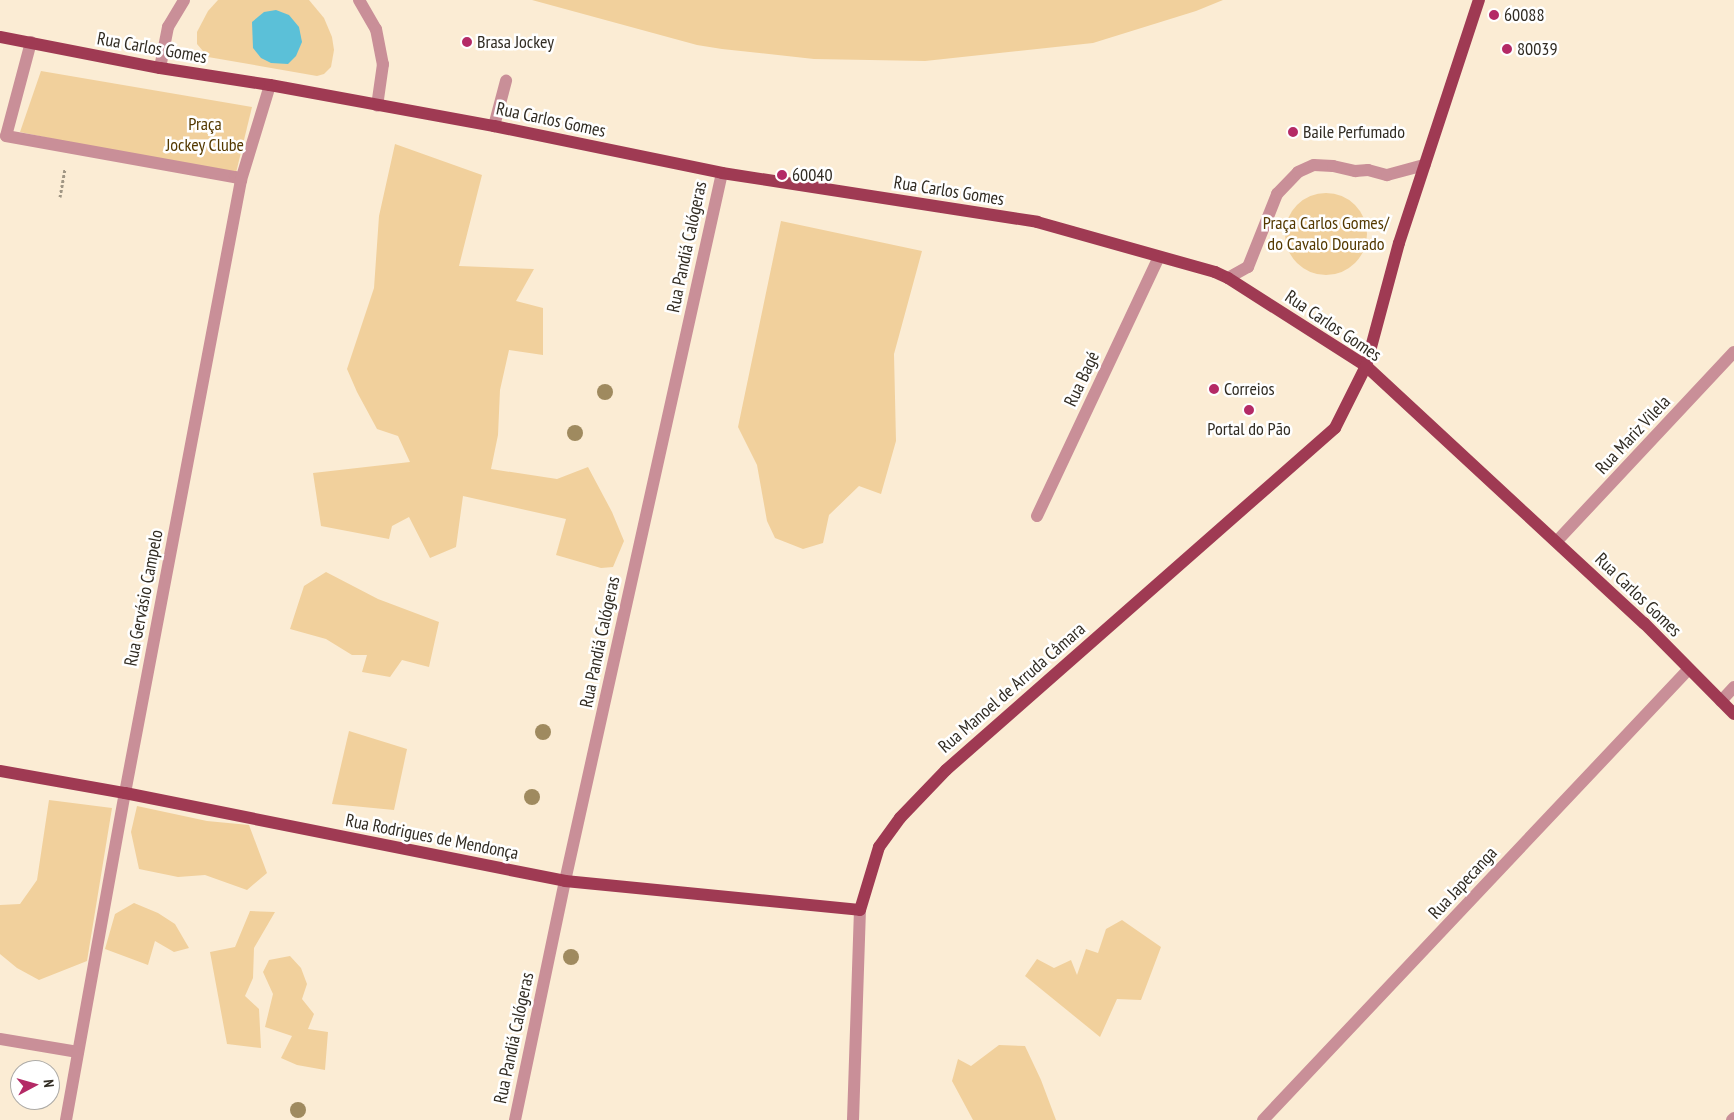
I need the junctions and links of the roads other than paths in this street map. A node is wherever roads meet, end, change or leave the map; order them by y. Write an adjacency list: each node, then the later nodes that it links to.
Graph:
1 (184, 0): 6 (street)
2 (359, 0): 9 (street)
3 (1479, 0): 11 (main road, Rua Manoel de Arruda Câmara)
4 (0, 37): 5 (main road, Rua Carlos Gomes)
5 (31, 42): 6 (main road, Rua Carlos Gomes); 13 (street)
6 (160, 68): 8 (main road, Rua Carlos Gomes)
7 (506, 81): 10 (street)
8 (270, 85): 9 (main road, Rua Carlos Gomes); 13 (street, Rua Gervásio Campelo)
9 (377, 106): 10 (main road, Rua Carlos Gomes)
10 (494, 126): 12 (main road, Rua Carlos Gomes)
11 (1425, 166): 15 (street); 17 (main road, Rua Manoel de Arruda Câmara)
12 (722, 173): 14 (main road, Rua Carlos Gomes); 26 (street, Rua Pandiá Calógeras)
13 (241, 180): 25 (street, Rua Gervásio Campelo)
14 (1159, 257): 15 (main road, Rua Carlos Gomes); 18 (street, Rua Bagé)
15 (1228, 278): 17 (main road, Rua Carlos Gomes)
16 (1734, 352): 19 (street, Rua Mariz Vilela)
17 (1366, 366): 19 (main road, Rua Carlos Gomes); 27 (main road, Rua Manoel de Arruda Câmara)
18 (1037, 516)
19 (1557, 541): 20 (main road, Rua Carlos Gomes)
20 (1688, 670): 22 (main road, Rua Carlos Gomes); 33 (street, Rua Japecanga)
21 (1734, 687): 22 (street)
22 (1721, 701): 23 (main road, Rua Carlos Gomes)
23 (1734, 714)
24 (0, 771): 25 (main road, Rua Rodrigues de Mendonça)
25 (125, 793): 26 (main road, Rua Rodrigues de Mendonça); 29 (street, Rua Gervásio Campelo)
26 (565, 881): 27 (main road, Rua Rodrigues de Mendonça); 31 (street, Rua Pandiá Calógeras)
27 (860, 910): 32 (street, Rua Manoel de Arruda Câmara)
28 (0, 1039): 29 (street)
29 (78, 1052): 30 (street, Rua Gervásio Campelo)
30 (66, 1120)
31 (515, 1120)
32 (853, 1120)
33 (1263, 1120)

